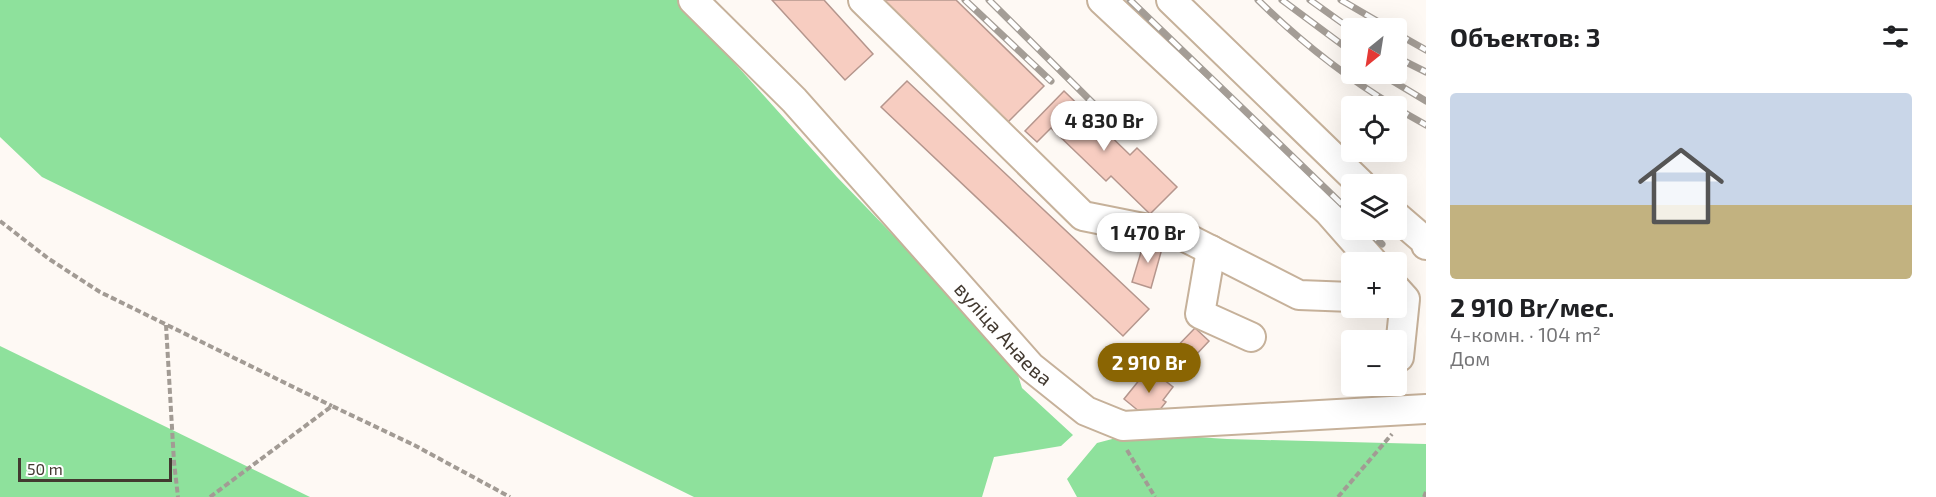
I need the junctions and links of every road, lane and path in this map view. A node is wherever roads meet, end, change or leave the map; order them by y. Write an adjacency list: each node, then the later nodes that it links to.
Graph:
1 (693, 0): 16 (lane, вуліца Анаева)
2 (863, 0): 9 (lane)
3 (1102, 0): 10 (lane)
4 (1171, 0): 5 (lane)
5 (1351, 174)
6 (0, 221): 12 (path)
7 (1407, 225): 8 (lane)
8 (1426, 245)
9 (1211, 250): 11 (lane); 13 (lane)
10 (1364, 252)
11 (1341, 297)
12 (166, 325): 14 (path); 18 (path)
13 (1251, 337)
14 (332, 406): 19 (path); 20 (path)
15 (1420, 409): 16 (lane, вуліца Анаева); 22 (path)
16 (1123, 426): 21 (path)
17 (1426, 492): 23 (path)
18 (178, 497)
19 (210, 497)
20 (510, 497)
21 (1155, 497)
22 (1338, 497)
23 (1424, 497)

